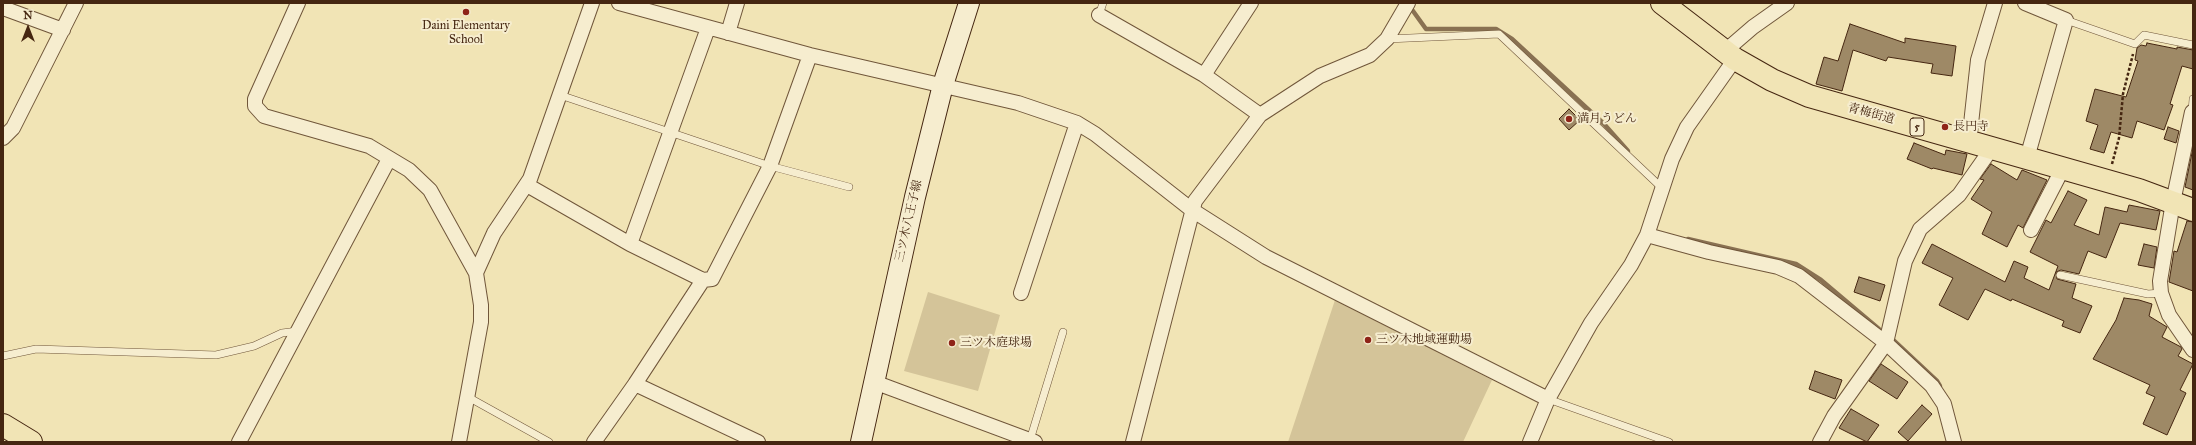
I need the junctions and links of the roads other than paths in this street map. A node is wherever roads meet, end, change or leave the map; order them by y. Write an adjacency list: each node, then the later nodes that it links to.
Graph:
1 (76, 3): 17 (street)
2 (298, 3): 34 (street)
3 (592, 3): 25 (street)
4 (619, 3): 16 (street)
5 (737, 3): 18 (street)
6 (969, 3): 24 (main road, 三ツ木八王子線)
7 (1251, 3): 23 (street)
8 (1408, 3): 19 (street)
9 (1662, 3): 22 (main road, 青梅街道 / 5)
10 (1787, 3): 22 (street)
11 (1995, 3): 31 (street)
12 (2025, 3): 15 (street)
13 (3, 8): 17 (street)
14 (1101, 9): 23 (street)
15 (2066, 20): 20 (lane); 33 (street)
16 (708, 28): 18 (street); 29 (street)
17 (63, 30): 30 (street)
18 (728, 33): 21 (street)
19 (1387, 39): 27 (street); 39 (lane)
20 (2193, 45)
21 (810, 55): 24 (street); 35 (street)
22 (1730, 56): 31 (main road, 青梅街道 / 5); 39 (street)
23 (1204, 75): 27 (street)
24 (943, 85): 28 (street); 56 (main road, 三ツ木八王子線)
25 (560, 95): 29 (lane); 37 (street)
26 (2192, 105): 40 (street)
27 (1260, 115): 41 (street)
28 (1077, 123): 41 (street); 49 (street)
29 (670, 130): 35 (lane); 45 (street)
30 (3, 138)
31 (1969, 142): 32 (main road, 青梅街道 / 5)
32 (1992, 148): 33 (main road, 青梅街道 / 5); 53 (street)
33 (2027, 158): 36 (main road, 青梅街道 / 5)
34 (389, 159): 46 (street); 51 (street)
35 (770, 166): 38 (lane); 48 (street)
36 (2063, 168): 40 (main road, 青梅街道 / 5); 43 (street)
37 (527, 185): 45 (street); 46 (street)
38 (849, 187)
39 (1662, 188): 44 (street)
40 (2173, 202): 42 (main road, 青梅街道 / 5); 50 (street)
41 (1192, 210): 59 (street); 69 (street)
42 (2193, 210)
43 (2031, 230)
44 (1647, 235): 53 (street); 59 (street)
45 (630, 244): 48 (street)
46 (476, 273): 58 (street)
47 (2060, 275): 50 (lane)
48 (703, 280): 57 (street)
49 (1021, 293)
50 (2161, 293): 54 (street)
51 (298, 331): 55 (lane); 63 (street)
52 (1063, 332): 61 (lane)
53 (1887, 339): 72 (street); 73 (street)
54 (2193, 350)
55 (3, 356)
56 (874, 382): 61 (street); 68 (main road, 三ツ木八王子線)
57 (635, 384): 66 (street); 67 (street)
58 (468, 397): 64 (street); 65 (lane)
59 (1548, 399): 70 (street); 71 (lane)
60 (3, 425): 62 (main road)
61 (1032, 441)
62 (30, 442)
63 (239, 442)
64 (458, 442)
65 (549, 442)
66 (594, 442)
67 (758, 442)
68 (860, 442)
69 (1133, 442)
70 (1530, 442)
71 (1669, 442)
72 (1820, 442)
73 (1954, 442)

